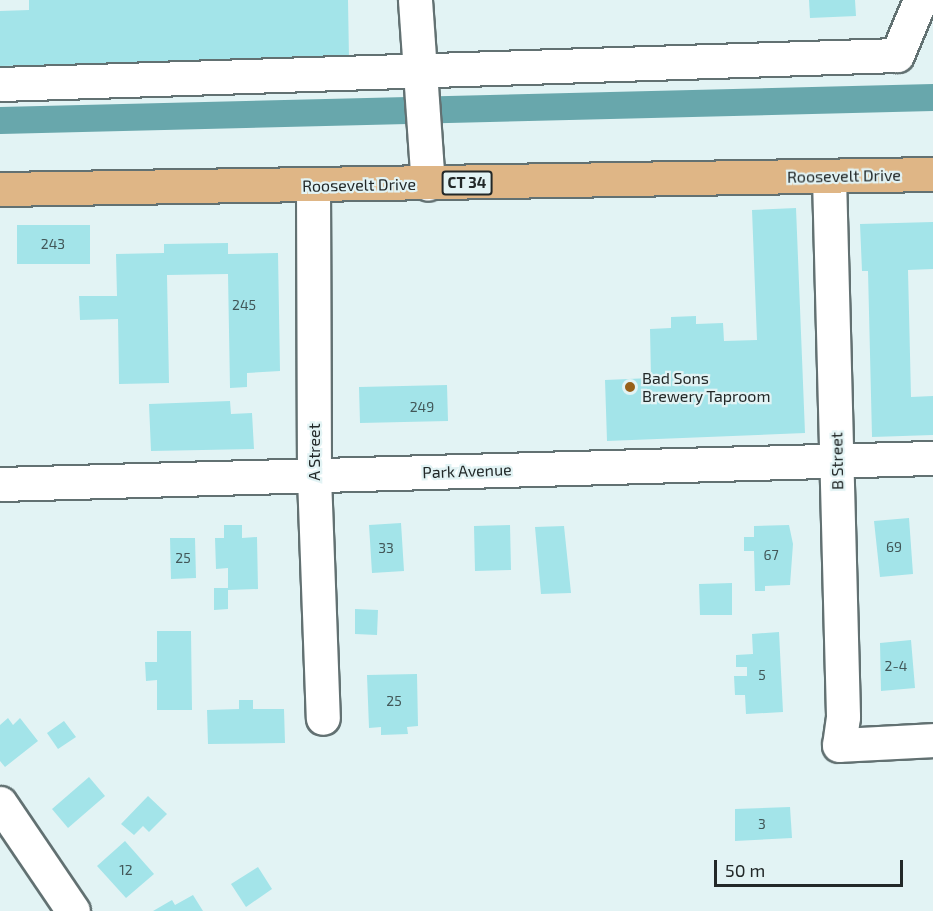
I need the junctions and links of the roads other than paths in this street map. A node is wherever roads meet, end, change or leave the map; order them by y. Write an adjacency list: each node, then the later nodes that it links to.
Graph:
1 (415, 0): 3 (street)
2 (920, 0): 3 (street)
3 (417, 78): 4 (street); 5 (street)
4 (0, 84)
5 (427, 171): 7 (main road, Roosevelt Drive / CT 34); 8 (main road, Roosevelt Drive / CT 34)
6 (933, 174): 7 (main road, Roosevelt Drive / CT 34)
7 (829, 177): 11 (street, B Street)
8 (313, 186): 9 (main road, Roosevelt Drive / CT 34); 12 (street, A Street)
9 (0, 189)
10 (933, 458): 11 (street, Park Avenue)
11 (837, 460): 12 (street, Park Avenue); 15 (street, B Street)
12 (314, 477): 13 (street, Park Avenue); 14 (street, A Street)
13 (0, 484)
14 (323, 718)
15 (933, 740)
16 (0, 803): 17 (street)
17 (73, 911)

